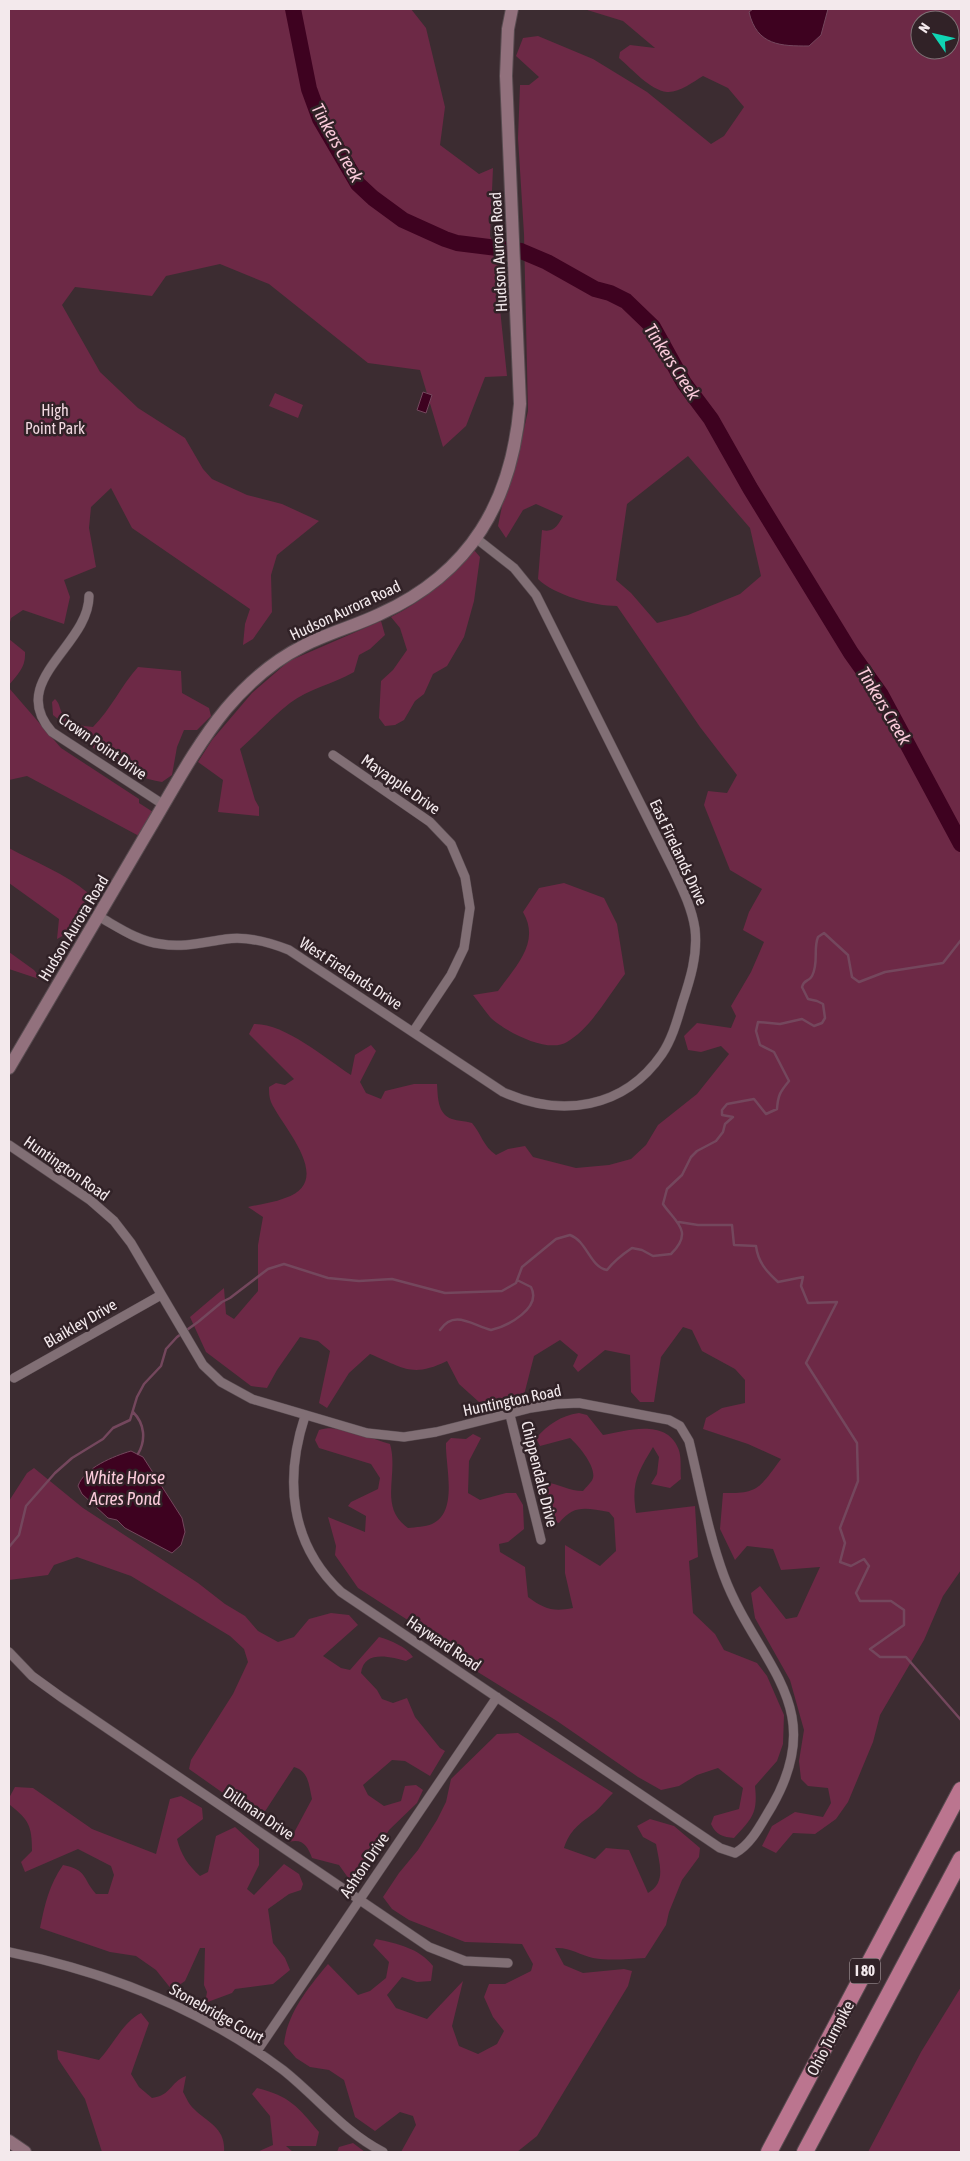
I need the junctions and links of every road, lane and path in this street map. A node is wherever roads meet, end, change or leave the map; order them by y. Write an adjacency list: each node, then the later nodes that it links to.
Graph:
1 (512, 9): 2 (street, Hudson Aurora Road)
2 (478, 539): 5 (street, Hudson Aurora Road); 9 (street, East Firelands Drive)
3 (89, 596): 5 (street, Crown Point Drive)
4 (333, 754): 7 (street, Mayapple Drive)
5 (164, 804): 6 (street, Hudson Aurora Road)
6 (98, 916): 7 (street, West Firelands Drive); 8 (street, Hudson Aurora Road)
7 (413, 1032): 9 (street, West Firelands Drive)
8 (9, 1068)
9 (488, 1082)
10 (9, 1145): 11 (street, Huntington Road)
11 (161, 1294): 12 (street, Blaikley Drive); 14 (street, Huntington Road)
12 (14, 1378)
13 (510, 1415): 14 (street, Huntington Road); 15 (street, Chippendale Drive); 19 (street, Huntington Road)
14 (305, 1416): 17 (street, Hayward Road)
15 (541, 1540)
16 (9, 1652): 21 (street, Dillman Drive)
17 (497, 1697): 19 (street, Hayward Road); 21 (street, Ashton Drive)
18 (961, 1790): 28 (highway, Ohio Turnpike / I 80)
19 (690, 1827)
20 (961, 1858): 29 (highway, Ohio Turnpike / I 80)
21 (359, 1899): 23 (street, Dillman Drive); 24 (street, Ashton Drive)
22 (9, 1952): 24 (street, Stonebridge Court)
23 (508, 1963)
24 (257, 2051): 27 (street, Stonebridge Court)
25 (9, 2141): 26 (street)
26 (25, 2152)
27 (382, 2152)
28 (769, 2152)
29 (805, 2152)

